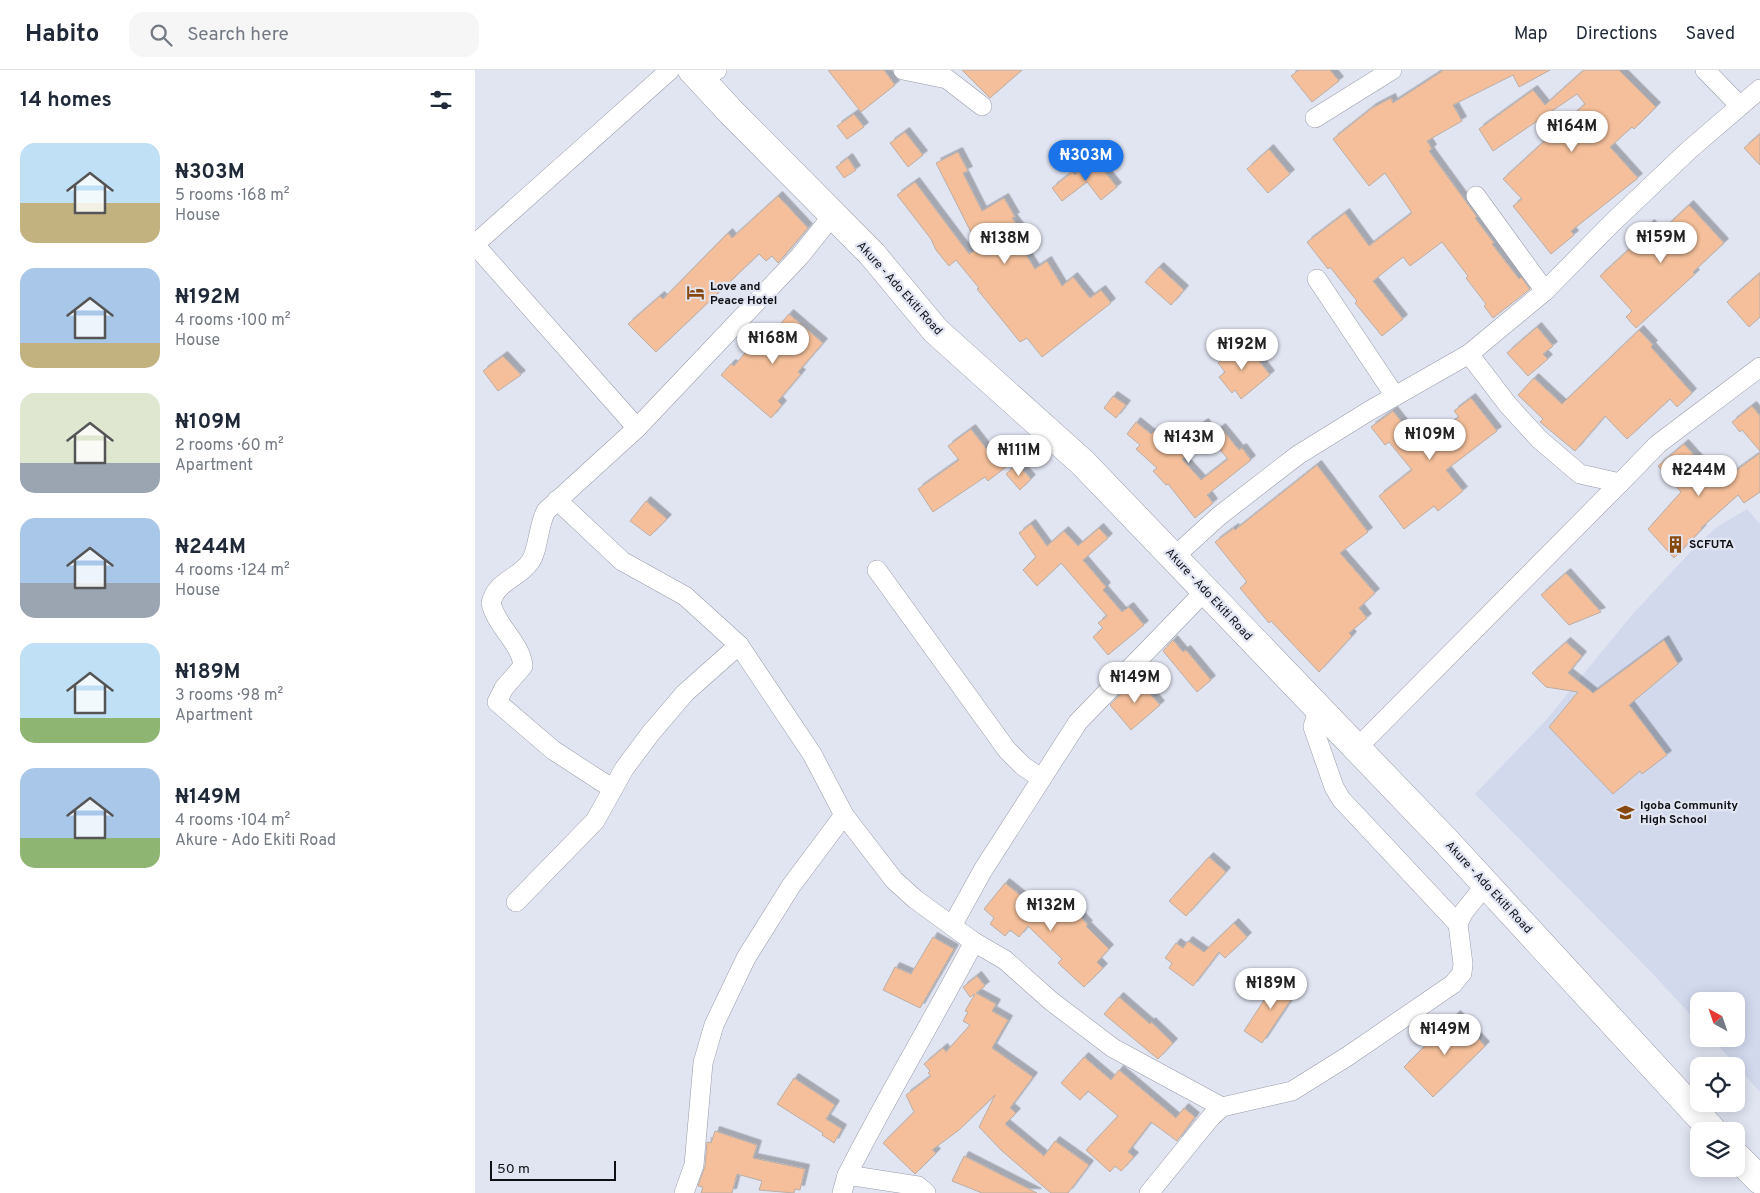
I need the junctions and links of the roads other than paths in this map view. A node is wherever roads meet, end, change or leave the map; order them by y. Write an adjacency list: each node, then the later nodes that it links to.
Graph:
1 (670, 70): 12 (street)
2 (903, 70): 7 (street)
3 (1392, 70): 9 (street)
4 (1705, 70): 8 (street)
5 (704, 73): 11 (main road, Akure - Ado Ekiti Road)
6 (1760, 89): 8 (street)
7 (982, 106)
8 (1740, 106): 14 (street)
9 (1315, 118)
10 (1476, 196): 14 (street)
11 (833, 215): 18 (street); 21 (main road, Akure - Ado Ekiti Road)
12 (475, 244): 18 (street)
13 (1317, 279): 17 (street)
14 (1545, 291): 15 (street)
15 (1469, 354): 17 (street); 19 (street)
16 (1760, 367): 19 (street)
17 (1395, 396): 21 (street)
18 (637, 428): 20 (street)
19 (1620, 483): 26 (street)
20 (557, 500): 24 (street); 28 (street)
21 (1174, 557): 23 (main road, Akure - Ado Ekiti Road)
22 (877, 570): 27 (street)
23 (1205, 591): 25 (main road, Akure - Ado Ekiti Road); 27 (street)
24 (739, 644): 28 (street); 29 (street)
25 (1318, 710): 26 (main road, Akure - Ado Ekiti Road); 32 (street)
26 (1356, 749): 30 (main road, Akure - Ado Ekiti Road)
27 (1041, 778): 33 (street)
28 (613, 789): 31 (street)
29 (844, 815): 33 (street); 40 (street)
30 (1486, 884): 32 (street); 36 (main road, Akure - Ado Ekiti Road)
31 (516, 902)
32 (1458, 924): 35 (street)
33 (952, 926): 34 (street)
34 (974, 942): 35 (street); 38 (street)
35 (1222, 1107): 43 (street)
36 (1705, 1122)
37 (1745, 1165): 39 (main road)
38 (847, 1175): 41 (street); 42 (street)
39 (1760, 1180)
40 (684, 1193)
41 (842, 1193)
42 (926, 1193)
43 (1149, 1193)

